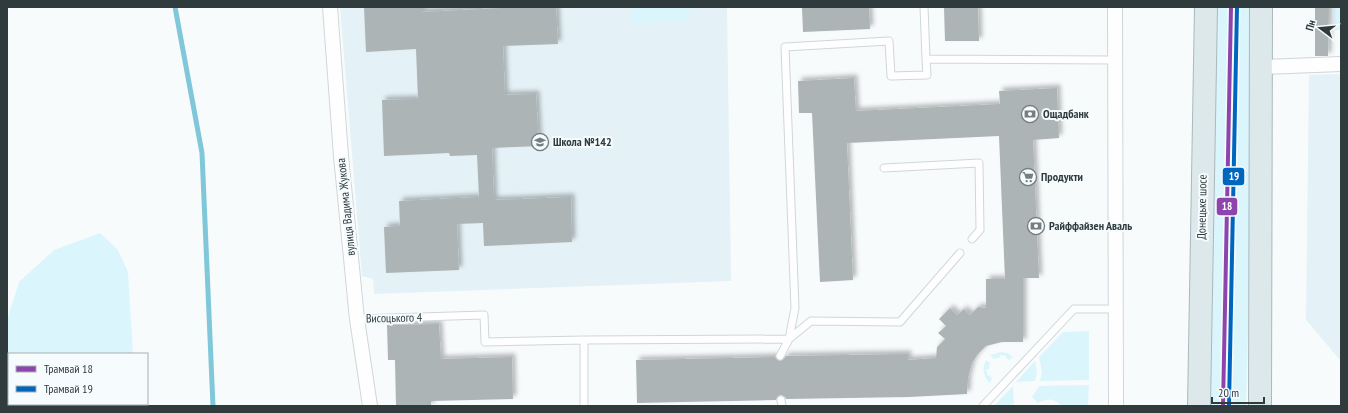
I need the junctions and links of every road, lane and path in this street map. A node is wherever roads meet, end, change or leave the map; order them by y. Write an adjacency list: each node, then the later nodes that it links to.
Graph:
1 (330, 7): 14 (street, вулиця Вадима Жукова)
2 (924, 7): 6 (lane)
3 (1114, 7): 7 (street)
4 (1206, 7): 22 (highway, Донецьке шосе)
5 (1261, 7): 9 (highway)
6 (926, 60): 7 (lane); 15 (lane)
7 (1115, 60): 13 (street)
8 (1341, 64): 9 (street)
9 (1261, 67): 23 (highway)
10 (884, 168): 11 (lane)
11 (972, 239)
12 (960, 253): 15 (lane)
13 (1115, 309): 20 (lane); 21 (street)
14 (357, 318): 16 (lane, Висоцького 4); 18 (street, вулиця Вадима Жукова)
15 (789, 339): 16 (lane); 17 (lane)
16 (584, 340): 19 (lane)
17 (780, 356)
18 (370, 406)
19 (584, 406)
20 (983, 406)
21 (1116, 406)
22 (1199, 406)
23 (1260, 406)

